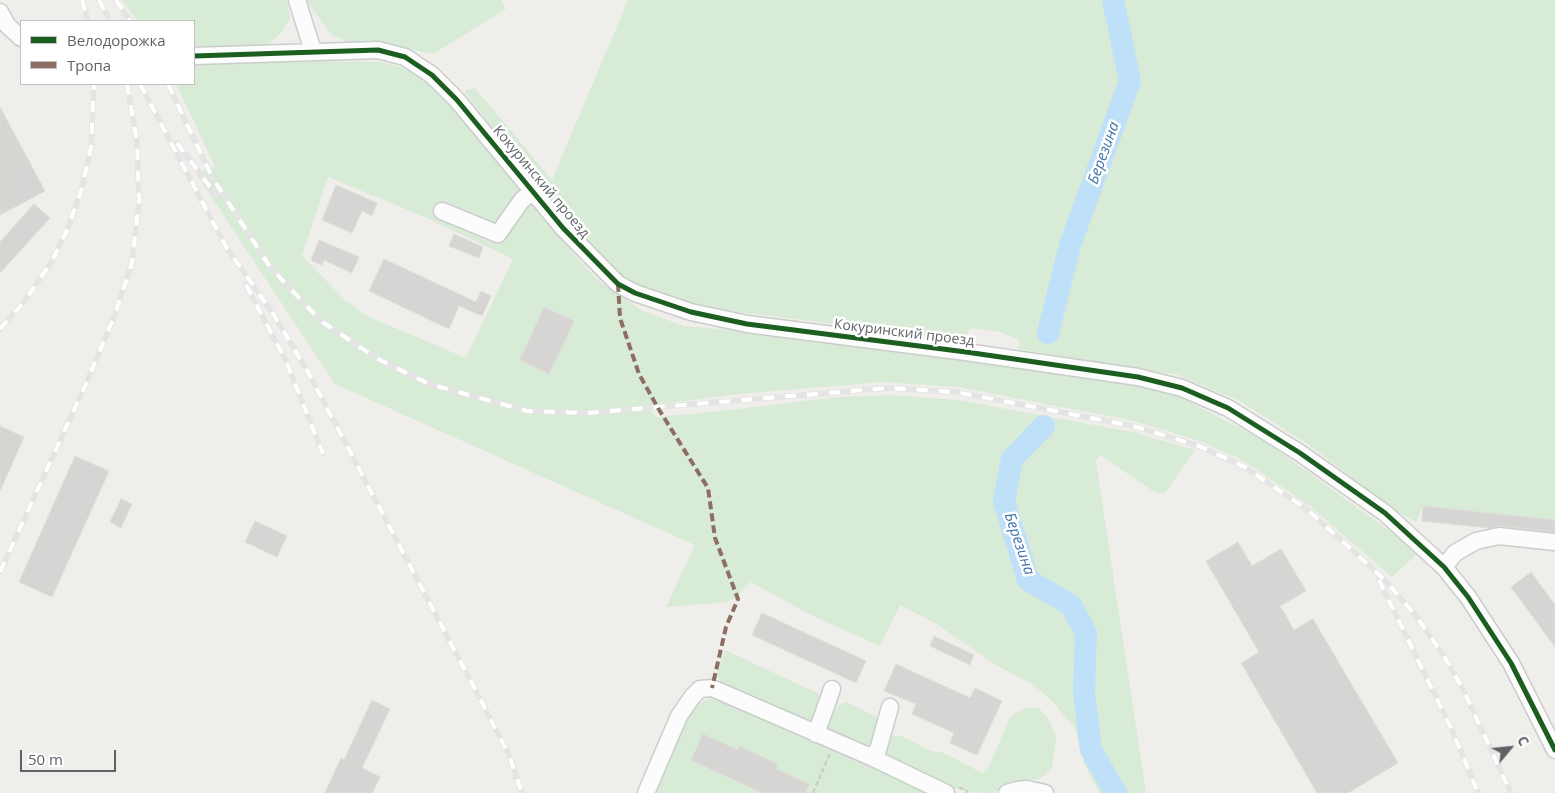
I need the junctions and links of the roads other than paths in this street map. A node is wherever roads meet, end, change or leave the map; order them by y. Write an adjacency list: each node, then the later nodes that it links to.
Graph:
1 (297, 0): 4 (street)
2 (0, 12): 3 (street)
3 (20, 37)
4 (313, 51): 5 (street, Кокуринский проезд); 6 (street, Кокуринский проезд)
5 (195, 56)
6 (532, 192): 7 (street); 9 (street, Кокуринский проезд)
7 (442, 211)
8 (1555, 542): 9 (street)
9 (1444, 567): 13 (street, Кокуринский проезд)
10 (832, 689): 12 (street)
11 (890, 707): 14 (street)
12 (816, 734): 14 (street); 15 (street)
13 (1555, 750)
14 (870, 757): 16 (street)
15 (646, 793)
16 (946, 793)
17 (1007, 793): 18 (street)
18 (1045, 793)

